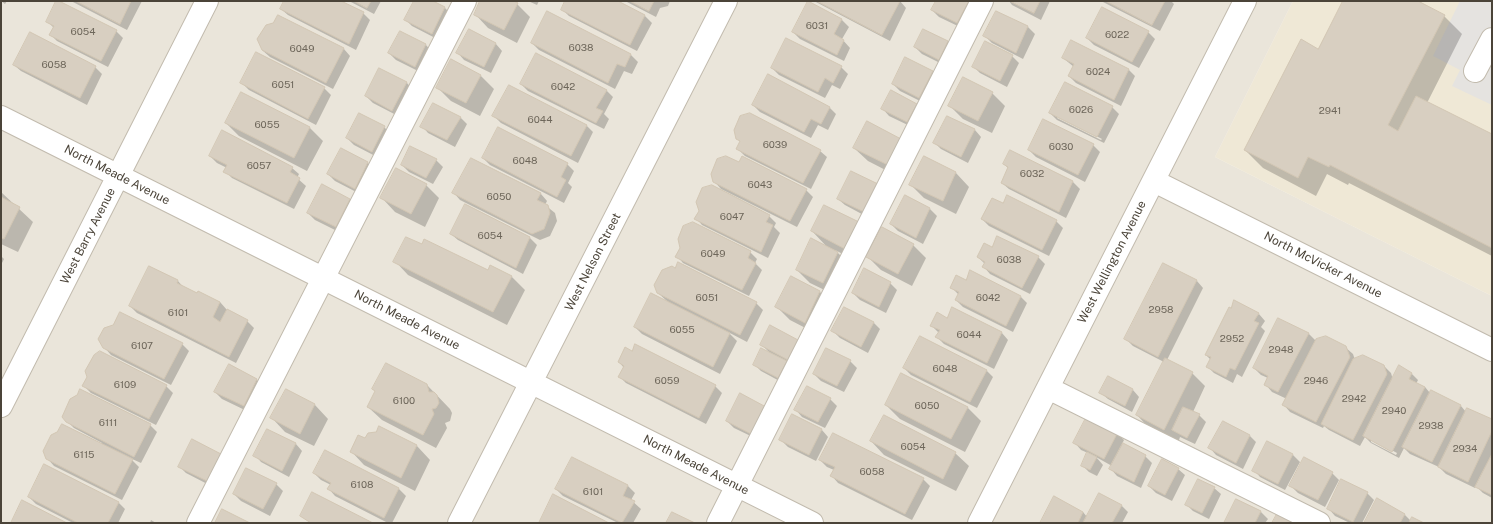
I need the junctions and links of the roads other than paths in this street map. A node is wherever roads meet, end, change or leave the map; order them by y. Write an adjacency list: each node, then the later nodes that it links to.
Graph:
1 (207, 1): 9 (street, West Barry Avenue)
2 (465, 1): 11 (street)
3 (726, 1): 13 (street, West Nelson Street)
4 (982, 1): 16 (street)
5 (1244, 1): 10 (street, West Wellington Avenue)
6 (1492, 39): 7 (street)
7 (1476, 71)
8 (1, 117): 9 (street, North Meade Avenue)
9 (118, 176): 11 (street, North Meade Avenue); 15 (street, West Barry Avenue)
10 (1154, 181): 12 (street, North McVicker Avenue); 14 (street, West Wellington Avenue)
11 (322, 278): 13 (street, North Meade Avenue); 17 (street)
12 (1492, 350)
13 (531, 382): 16 (street, North Meade Avenue); 18 (street, West Nelson Street)
14 (1048, 388): 21 (street, West Wellington Avenue); 22 (street)
15 (1, 406)
16 (737, 485): 19 (street); 20 (street, North Meade Avenue)
17 (198, 523)
18 (459, 523)
19 (718, 523)
20 (812, 523)
21 (979, 523)
22 (1319, 523)

